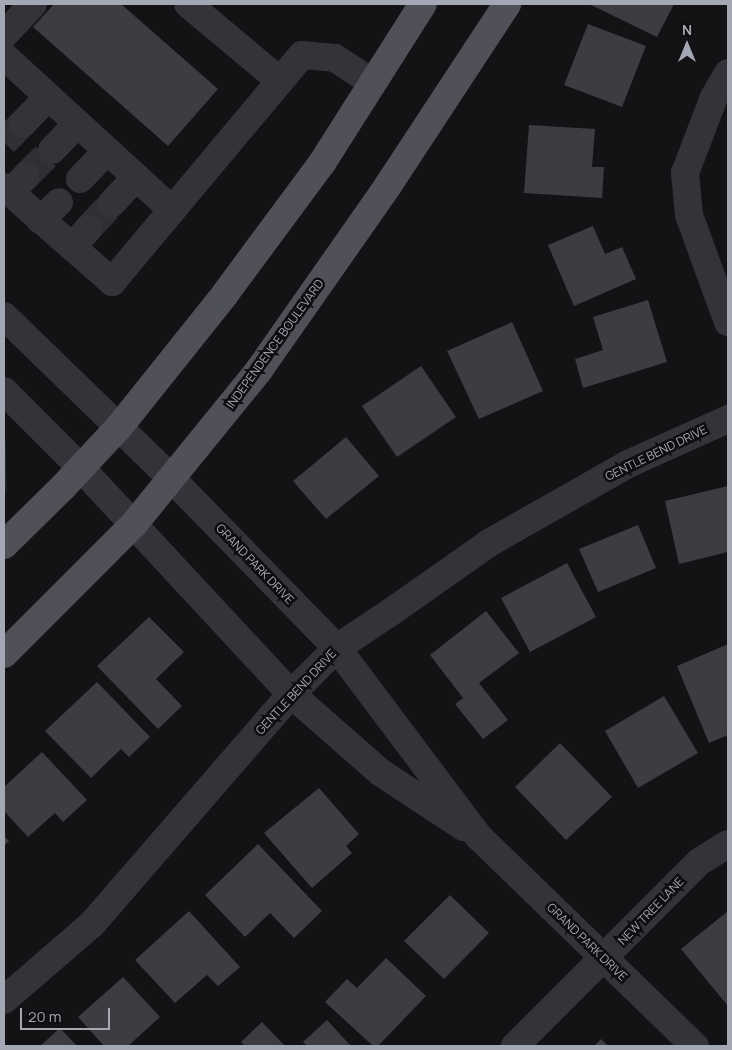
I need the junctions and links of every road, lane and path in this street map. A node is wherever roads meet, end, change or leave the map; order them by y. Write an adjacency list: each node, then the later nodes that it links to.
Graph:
1 (33, 4): 5 (street)
2 (188, 4): 8 (street)
3 (423, 4): 9 (main road)
4 (507, 4): 26 (main road, INDEPENDENCE BOULEVARD)
5 (4, 35)
6 (4, 56): 10 (street)
7 (728, 74): 21 (street)
8 (280, 82): 9 (street); 19 (street)
9 (373, 83): 24 (main road)
10 (48, 97): 11 (street); 12 (street)
11 (23, 123)
12 (77, 124): 13 (street); 14 (street)
13 (52, 150)
14 (107, 151): 15 (street); 16 (street)
15 (136, 177): 18 (street); 19 (street)
16 (80, 179)
17 (13, 185): 19 (street)
18 (111, 204)
19 (172, 210)
20 (4, 316): 24 (street, GRAND PARK DRIVE)
21 (728, 322)
22 (4, 391): 25 (street, GRAND PARK DRIVE)
23 (728, 419): 29 (street, GENTLE BEND DRIVE)
24 (118, 427): 25 (main road); 26 (street, GRAND PARK DRIVE)
25 (81, 468): 27 (street, GRAND PARK DRIVE); 28 (main road)
26 (172, 478): 27 (main road, INDEPENDENCE BOULEVARD); 29 (street, GRAND PARK DRIVE)
27 (134, 524): 30 (main road, INDEPENDENCE BOULEVARD); 31 (street, GRAND PARK DRIVE)
28 (4, 545)
29 (337, 648): 31 (street, GENTLE BEND DRIVE); 32 (street, GRAND PARK DRIVE)
30 (4, 654)
31 (290, 694): 32 (street, GRAND PARK DRIVE); 35 (street, GENTLE BEND DRIVE)
32 (479, 837): 34 (street, GRAND PARK DRIVE)
33 (728, 844): 34 (street, NEW TREE LANE)
34 (605, 958): 36 (street, NEW TREE LANE); 37 (street, GRAND PARK DRIVE)
35 (4, 1000)
36 (515, 1046)
37 (695, 1046)

